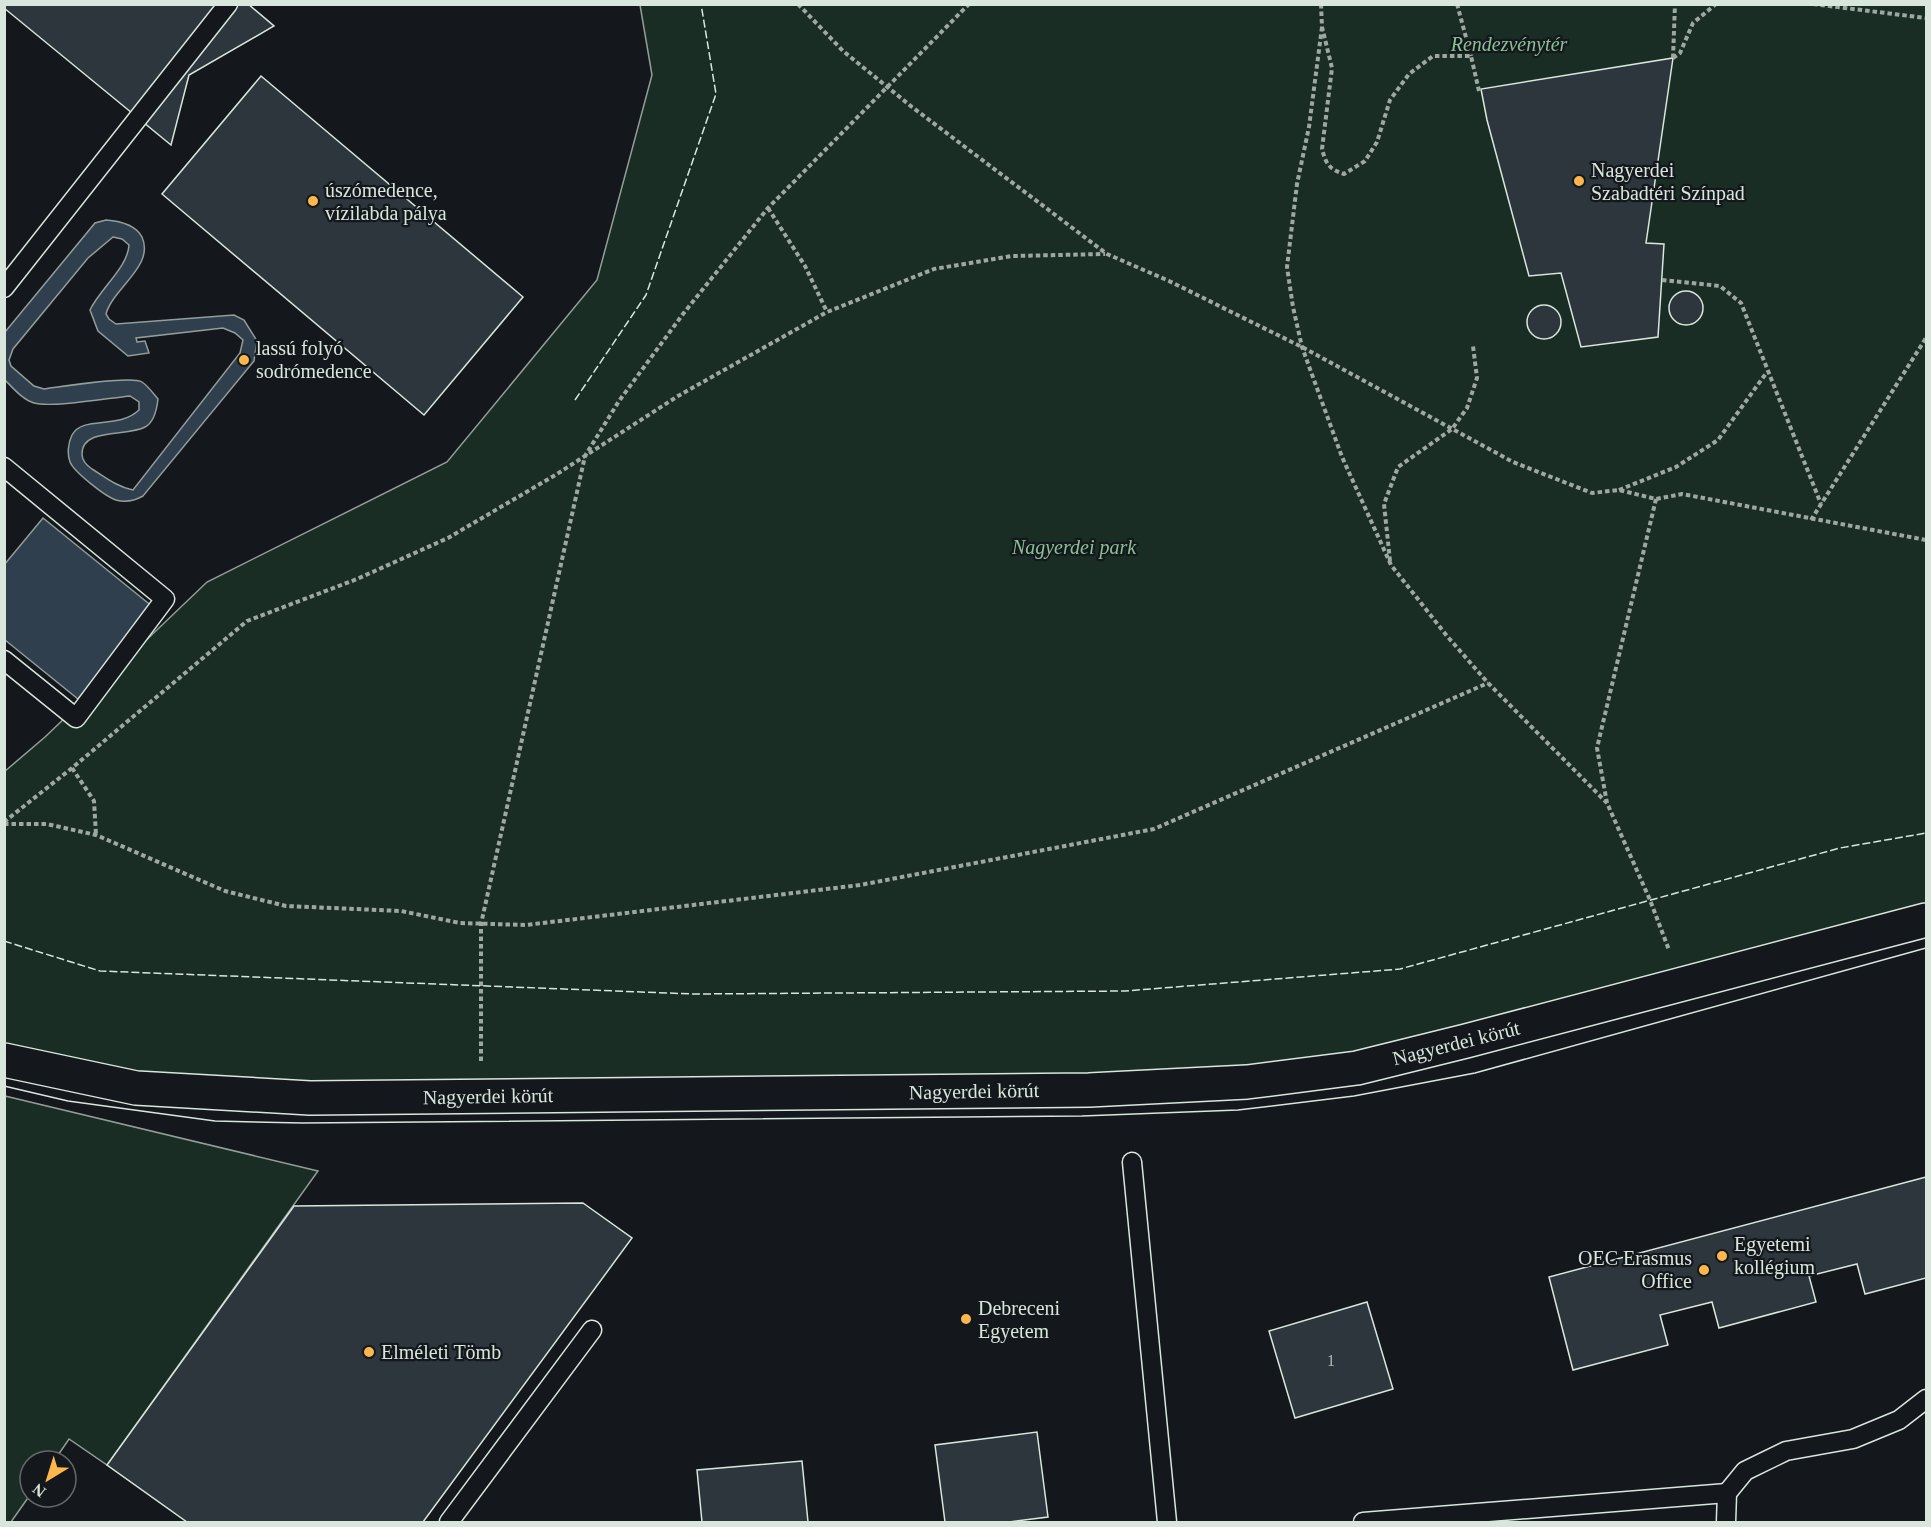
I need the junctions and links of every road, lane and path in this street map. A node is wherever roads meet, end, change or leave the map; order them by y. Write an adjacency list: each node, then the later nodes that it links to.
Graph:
1 (228, 4): 17 (lane)
2 (798, 4): 12 (path)
3 (969, 4): 12 (path)
4 (1321, 4): 10 (path)
5 (1457, 4): 11 (path)
6 (1675, 4): 7 (path)
7 (1716, 4)
8 (1813, 4): 9 (path)
9 (1926, 18)
10 (1322, 27): 11 (path); 21 (path)
11 (1471, 56): 13 (path)
12 (888, 86): 14 (path); 15 (path)
13 (1479, 91)
14 (768, 208): 18 (path); 24 (path)
15 (1107, 254): 18 (path); 21 (path)
16 (1662, 280): 22 (path)
17 (4, 288)
18 (827, 312): 24 (path)
19 (1926, 338): 28 (path)
20 (1473, 346): 23 (path)
21 (1302, 347): 23 (path); 31 (path)
22 (1767, 372): 26 (path); 28 (path)
23 (1452, 429): 26 (path); 31 (path)
24 (585, 456): 34 (path); 39 (path)
25 (4, 467): 32 (lane)
26 (1619, 490): 27 (path)
27 (1656, 499): 29 (path); 35 (path)
28 (1821, 504): 29 (path)
29 (1811, 520): 30 (path)
30 (1926, 540)
31 (1391, 564): 33 (path)
32 (4, 660)
33 (1488, 683): 35 (path); 39 (path)
34 (72, 768): 36 (path); 37 (path)
35 (1607, 803): 40 (path)
36 (4, 823): 37 (path)
37 (96, 835): 39 (path)
38 (1926, 920): 40 (street, Nagyerdei körút)
39 (481, 924): 42 (path)
40 (1682, 985): 42 (street, Nagyerdei körút)
41 (4, 1060): 42 (street, Nagyerdei körút)
42 (481, 1096)
43 (1132, 1162): 48 (lane)
44 (591, 1330): 47 (lane)
45 (1926, 1400): 46 (lane)
46 (1727, 1493): 49 (lane); 50 (lane)
47 (449, 1522)
48 (1167, 1522)
49 (1363, 1522)
50 (1726, 1522)

